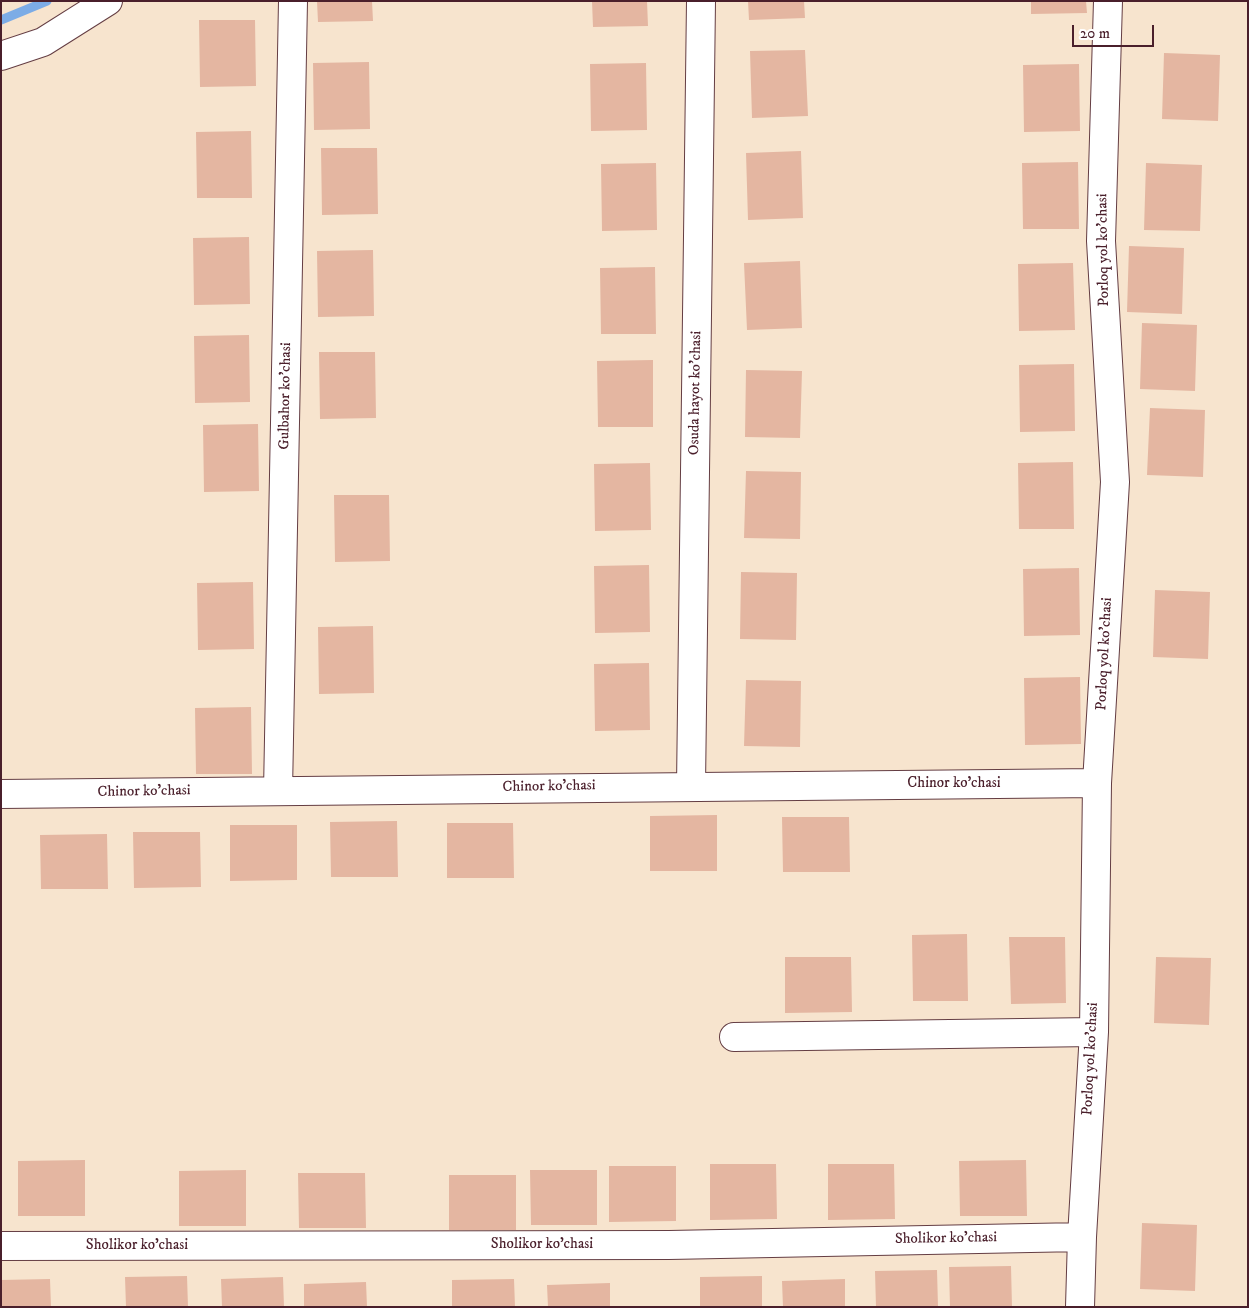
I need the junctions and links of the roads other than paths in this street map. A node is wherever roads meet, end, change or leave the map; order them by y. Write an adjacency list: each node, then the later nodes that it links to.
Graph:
1 (108, 1): 5 (street)
2 (293, 1): 8 (street, Gulbahor ko'chasi)
3 (701, 1): 7 (street, Osuda hayot ko'chasi)
4 (1108, 1): 6 (street, Porloq yol ko'chasi)
5 (1, 56)
6 (1097, 783): 7 (street, Chinor ko'chasi); 10 (street, Porloq yol ko'chasi)
7 (691, 786): 8 (street, Chinor ko'chasi)
8 (278, 791): 9 (street, Chinor ko'chasi)
9 (1, 794)
10 (1094, 1032): 11 (street); 12 (street, Porloq yol ko'chasi)
11 (734, 1036)
12 (1082, 1237): 13 (street, Sholikor ko'chasi); 14 (street, Porloq yol ko'chasi)
13 (1, 1246)
14 (1080, 1307)

